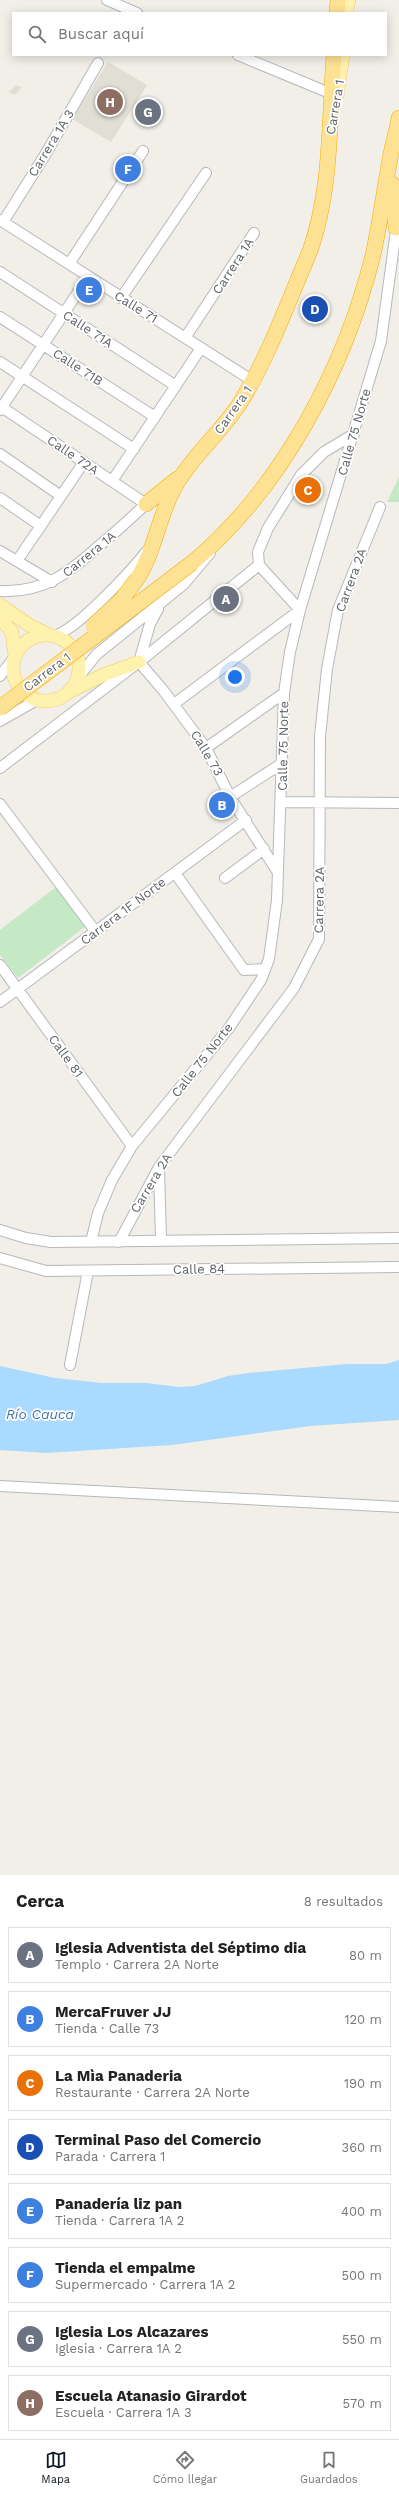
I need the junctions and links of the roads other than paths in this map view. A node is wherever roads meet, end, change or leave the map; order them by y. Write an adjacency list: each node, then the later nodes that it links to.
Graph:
1 (107, 0): 4 (street)
2 (338, 0): 5 (highway)
3 (349, 0): 6 (main road)
4 (135, 12)
5 (337, 12)
6 (346, 12)
7 (240, 56): 11 (street)
8 (334, 56): 11 (highway)
9 (343, 56): 13 (main road, Carrera 1)
10 (98, 63): 18 (street, Carrera 1A 3)
11 (332, 94): 13 (highway)
12 (399, 118): 15 (highway, Carrera 1)
13 (330, 129): 32 (highway, Carrera 1)
14 (143, 151): 21 (street)
15 (390, 159): 19 (highway); 48 (highway, Carrera 1)
16 (206, 173): 24 (street)
17 (399, 208): 19 (street, Calle 75 Norte)
18 (1, 221): 21 (street, Calle 71)
19 (396, 228): 36 (street, Calle 75 Norte)
20 (254, 233): 27 (street, Carrera 1A)
21 (69, 264): 23 (street, Calle 71)
22 (0, 272): 25 (street, Calle 71A)
23 (88, 277): 24 (street, Calle 71); 25 (street)
24 (121, 298): 27 (street, Calle 71)
25 (64, 314): 28 (street); 33 (street, Calle 71A)
26 (0, 317): 28 (street, Calle 71B)
27 (185, 338): 29 (street, Calle 71)
28 (43, 345): 31 (street); 35 (street, Calle 71B)
29 (201, 348): 32 (street, Calle 71); 33 (street)
30 (0, 362): 31 (street)
31 (22, 376): 34 (street); 37 (street)
32 (253, 381): 40 (highway, Carrera 1)
33 (176, 386): 35 (street)
34 (1, 408): 39 (street, Calle 72A)
35 (156, 416): 37 (street)
36 (354, 434): 51 (street); 56 (street, Calle 75 Norte)
37 (134, 449): 41 (street)
38 (0, 454): 42 (street)
39 (84, 462): 41 (street, Calle 72A); 42 (street)
40 (185, 472): 44 (highway); 47 (highway, Carrera 1)
41 (112, 481): 44 (street, Calle 72A)
42 (61, 496): 46 (street)
43 (0, 498): 46 (street)
44 (146, 504): 52 (street, Carrera 1A)
45 (380, 507): 74 (street, Carrera 2A)
46 (41, 526): 50 (street)
47 (156, 540): 58 (street); 65 (highway, Carrera 1, bridge)
48 (220, 540): 54 (street); 68 (highway, Carrera 1, bridge)
49 (0, 551): 50 (street)
50 (17, 561): 52 (street)
51 (259, 565): 56 (street); 60 (street)
52 (52, 582): 53 (street, Carrera 1A)
53 (0, 591)
54 (161, 604): 60 (street); 62 (street)
55 (0, 605): 58 (main road)
56 (300, 610): 64 (street, Calle 75 Norte); 67 (street)
57 (0, 618): 59 (main road)
58 (52, 636): 59 (main road); 62 (main road)
59 (15, 657): 61 (street); 66 (main road)
60 (139, 662): 63 (main road); 67 (street, Calle 73); 71 (street)
61 (0, 676)
62 (78, 677): 63 (main road)
63 (68, 693): 66 (main road)
64 (284, 693): 69 (street); 70 (street, Calle 75 Norte)
65 (0, 696)
66 (37, 700): 68 (street)
67 (174, 704): 69 (street, Calle 73)
68 (0, 718)
69 (206, 748): 72 (street, Calle 73)
70 (281, 764): 72 (street); 73 (street, Calle 75 Norte)
71 (0, 768)
72 (230, 796): 77 (street, Calle 73)
73 (282, 802): 74 (street); 79 (street, Calle 75 Norte)
74 (320, 802): 75 (street); 88 (street, Carrera 2A)
75 (399, 803)
76 (0, 804): 82 (street)
77 (246, 820): 78 (street, Calle 73); 80 (street, Carrera 1F Norte)
78 (264, 848): 79 (street, Calle 73); 81 (street)
79 (278, 871): 84 (street, Calle 75 Norte)
80 (175, 873): 82 (street, Carrera 1F Norte); 84 (street)
81 (225, 878)
82 (96, 932): 85 (street, Carrera 1F Norte)
83 (0, 965): 85 (street, Calle 81)
84 (265, 969): 87 (street, Calle 75 Norte)
85 (17, 989): 86 (street, Carrera 1F Norte); 87 (street, Calle 81)
86 (0, 1002)
87 (132, 1146): 92 (street, Calle 75 Norte)
88 (159, 1167): 91 (street); 93 (street, Carrera 2A)
89 (0, 1230): 92 (street)
90 (399, 1238): 91 (street)
91 (161, 1240): 93 (street)
92 (91, 1242): 93 (street)
93 (119, 1242)
94 (0, 1258): 96 (street, Calle 84)
95 (399, 1267): 96 (street, Calle 84)
96 (88, 1271): 97 (street)
97 (70, 1365)
98 (0, 1486): 99 (street)
99 (399, 1507)

